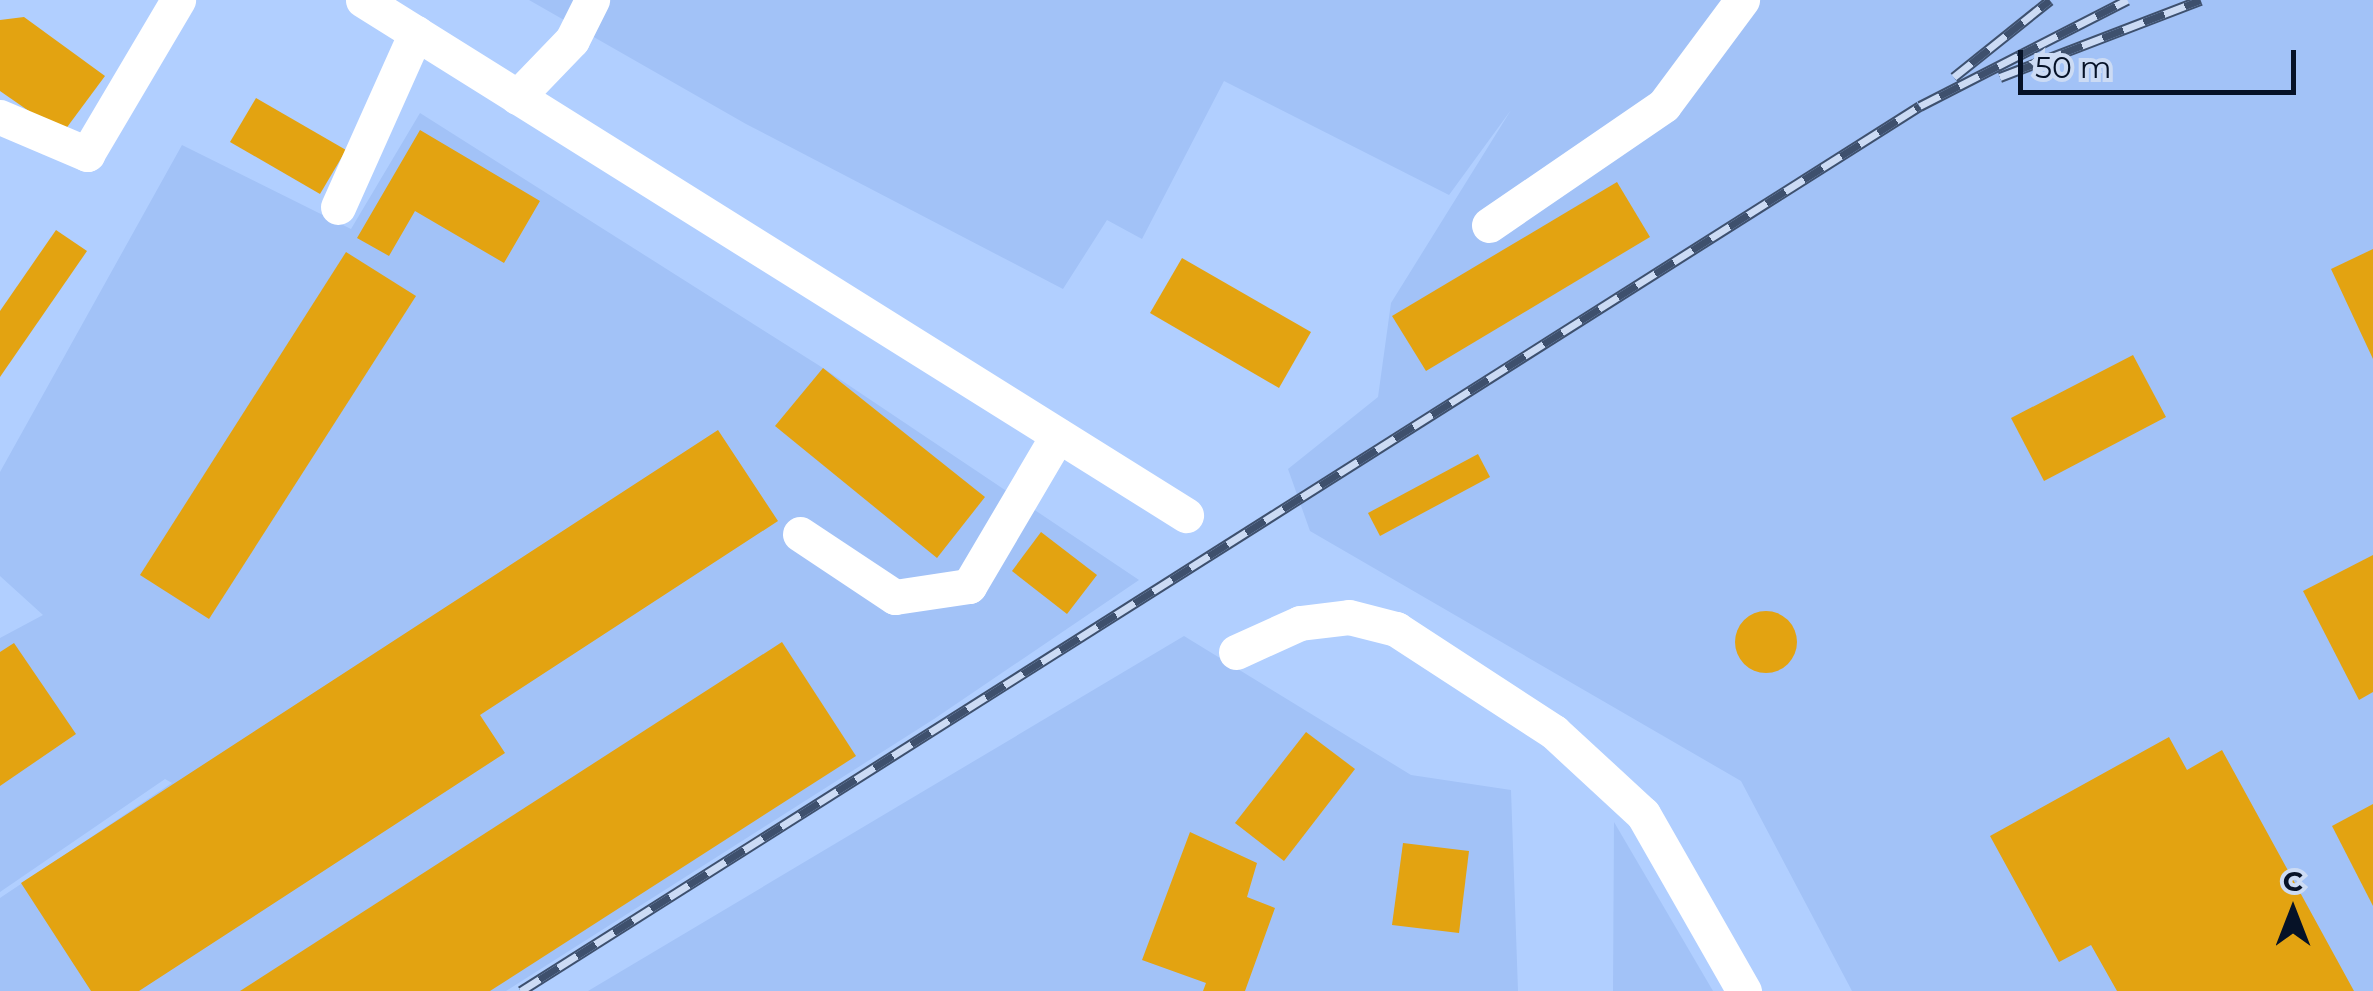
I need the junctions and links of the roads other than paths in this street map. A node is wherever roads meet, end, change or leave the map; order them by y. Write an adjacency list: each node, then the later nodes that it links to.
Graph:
1 (178, 0): 7 (street)
2 (363, 0): 5 (street)
3 (592, 0): 6 (street)
4 (1742, 0): 9 (street)
5 (416, 33): 6 (street); 8 (street)
6 (517, 96): 10 (street)
7 (0, 117)
8 (338, 208)
9 (1489, 225)
10 (1058, 435): 11 (street); 12 (street)
11 (1186, 514)
12 (800, 534)
13 (1236, 652): 14 (street)
14 (1744, 991)

